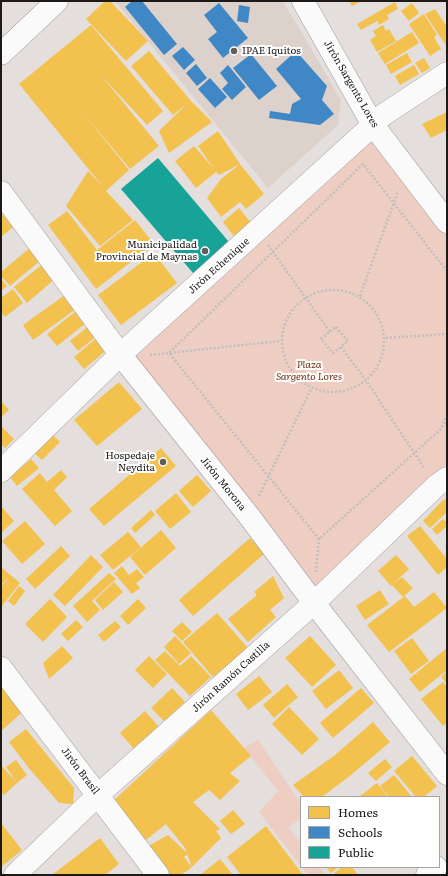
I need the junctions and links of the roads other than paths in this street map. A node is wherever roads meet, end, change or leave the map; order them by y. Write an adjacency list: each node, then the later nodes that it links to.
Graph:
1 (57, 1): 3 (street)
2 (303, 1): 5 (street, Jirón Sargento Lores)
3 (3, 47)
4 (447, 73): 5 (street, Jirón Echenique)
5 (373, 125): 7 (street, Jirón Sargento Lores); 8 (street, Jirón Echenique)
6 (1, 192): 8 (street, Jirón Morona)
7 (447, 222)
8 (122, 356): 9 (street, Jirón Echenique); 11 (street, Jirón Morona)
9 (1, 471)
10 (442, 482): 11 (street, Jirón Ramón Castilla)
11 (314, 603): 13 (street, Jirón Morona); 14 (street, Jirón Ramón Castilla)
12 (1, 668): 14 (street, Jirón Brasil)
13 (447, 774)
14 (98, 795): 16 (street, Jirón Ramón Castilla); 17 (street, Jirón Brasil)
15 (435, 868): 18 (street)
16 (14, 875)
17 (158, 875)
18 (427, 875)

